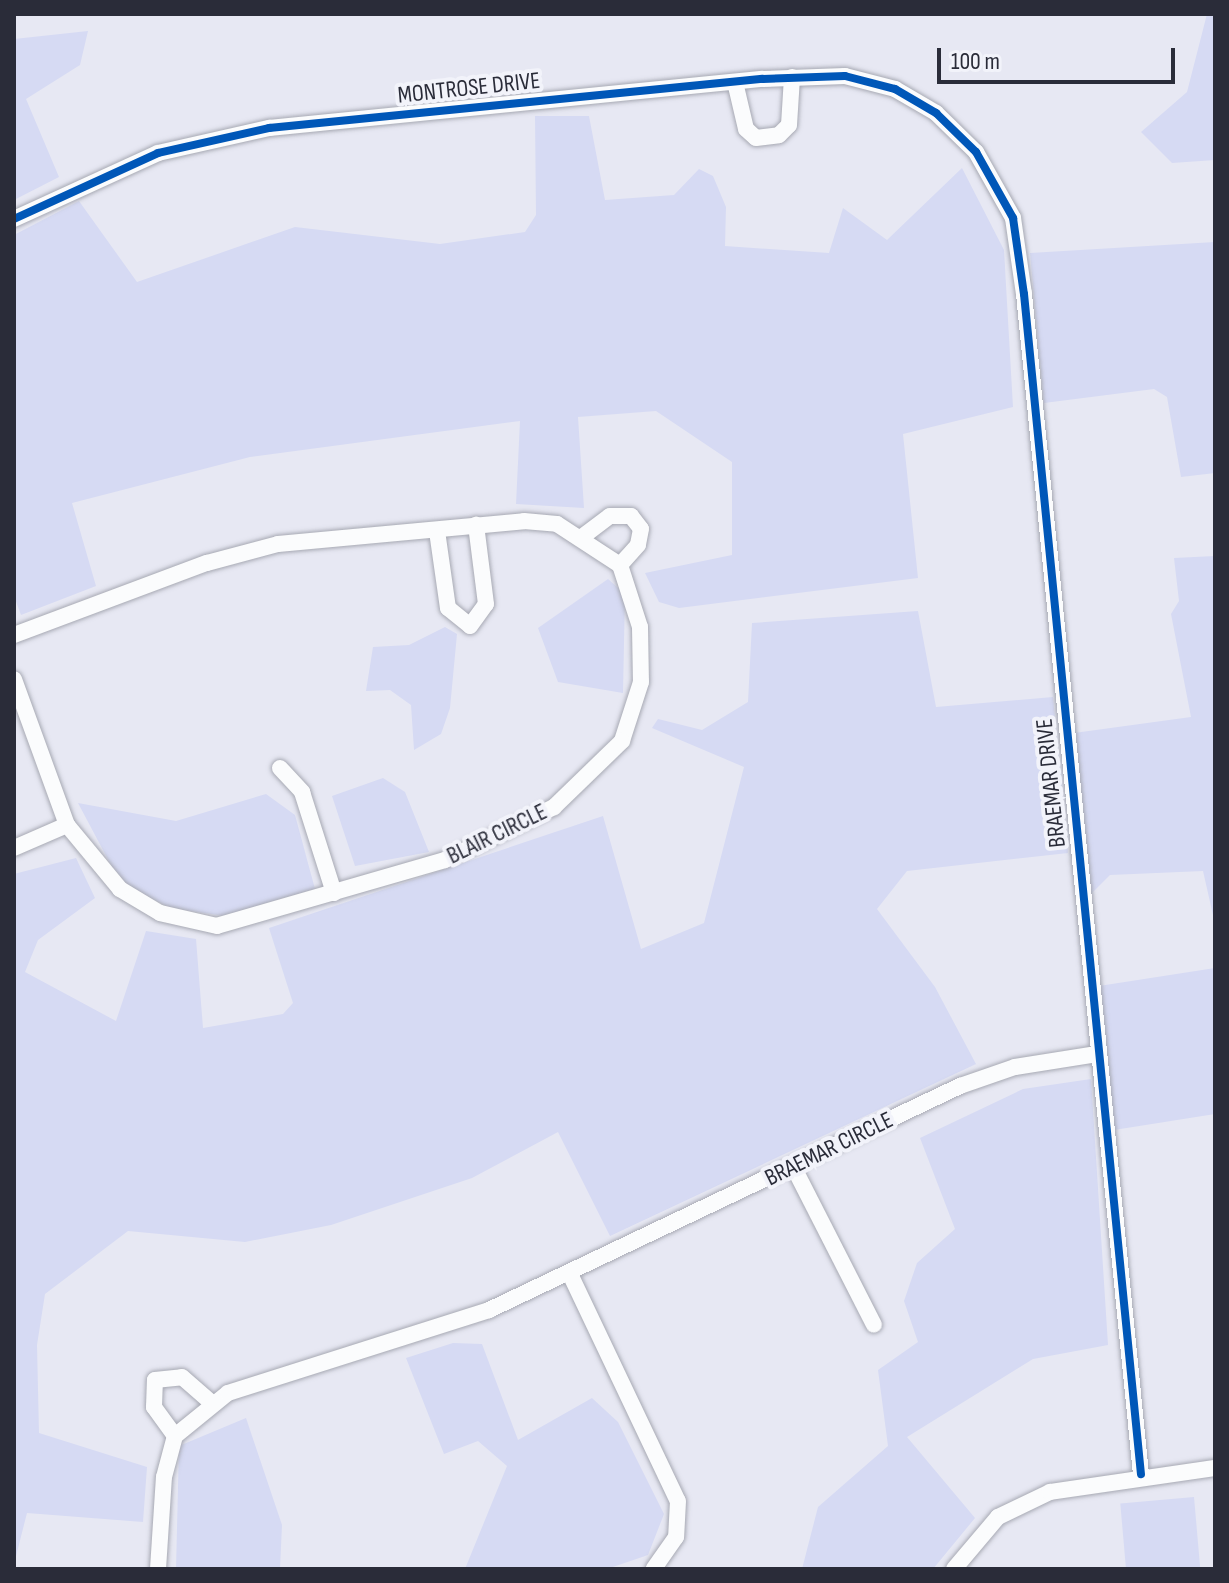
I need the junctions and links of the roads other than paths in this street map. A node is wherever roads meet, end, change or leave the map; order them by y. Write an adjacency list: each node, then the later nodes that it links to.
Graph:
1 (792, 77): 2 (street, MONTROSE DRIVE); 2 (street); 3 (street, MONTROSE DRIVE)
2 (735, 82): 4 (street, MONTROSE DRIVE)
3 (936, 113): 15 (street, BRAEMAR DRIVE)
4 (14, 219)
5 (476, 525): 6 (street); 6 (street); 7 (street)
6 (437, 531): 9 (street)
7 (582, 537): 8 (street); 8 (street)
8 (620, 565): 14 (street, BLAIR CIRCLE)
9 (14, 635)
10 (14, 679): 12 (street, BLAIR CIRCLE)
11 (280, 768): 14 (street)
12 (67, 825): 13 (street); 14 (street, BLAIR CIRCLE)
13 (14, 848)
14 (334, 893)
15 (1097, 1054): 16 (street, BRAEMAR CIRCLE); 22 (street, BRAEMAR DRIVE)
16 (793, 1166): 17 (street, BRAEMAR CIRCLE); 18 (street)
17 (570, 1274): 19 (street, BRAEMAR CIRCLE); 24 (street)
18 (874, 1325)
19 (211, 1402): 20 (street, BRAEMAR CIRCLE); 20 (street)
20 (175, 1436): 23 (street)
21 (1215, 1468): 22 (street)
22 (1141, 1474): 25 (street)
23 (158, 1569)
24 (654, 1569)
25 (954, 1569)

